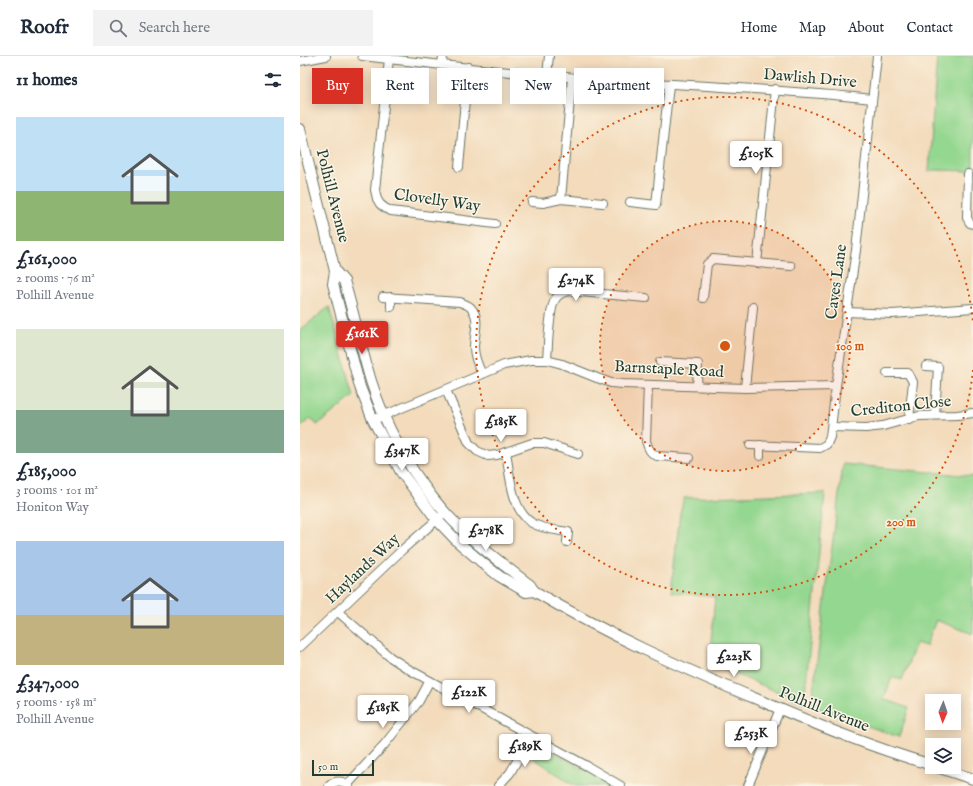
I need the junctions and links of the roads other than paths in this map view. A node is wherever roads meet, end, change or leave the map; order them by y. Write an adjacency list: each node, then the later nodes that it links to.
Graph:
1 (326, 56): 7 (street)
2 (362, 56): 5 (street, Dawlish Drive)
3 (549, 56): 9 (street)
4 (877, 56): 15 (street, Caves Lane)
5 (390, 59): 6 (street, Dawlish Drive); 24 (street, Clovelly Way)
6 (442, 60): 8 (street, Dawlish Drive)
7 (300, 61)
8 (468, 67): 10 (street, Dawlish Drive); 17 (street)
9 (548, 68)
10 (510, 71)
11 (566, 77): 12 (street, Dawlish Drive)
12 (572, 78): 13 (street, Dawlish Drive); 19 (street)
13 (669, 84): 14 (street, Dawlish Drive); 22 (street)
14 (775, 89): 15 (street, Dawlish Drive); 26 (street)
15 (872, 99): 34 (street, Caves Lane)
16 (300, 129): 28 (street, Polhill Avenue)
17 (459, 167)
18 (968, 174): 20 (street)
19 (561, 199): 21 (street); 23 (street)
20 (970, 200): 25 (street)
21 (532, 202)
22 (630, 202)
23 (603, 203)
24 (495, 224)
25 (973, 224)
26 (757, 263): 27 (street); 30 (street)
27 (791, 266)
28 (335, 271): 46 (street, Polhill Avenue); 49 (street, Polhill Avenue)
29 (646, 298): 35 (street)
30 (703, 298)
31 (391, 307): 39 (street)
32 (753, 307): 43 (street)
33 (973, 308): 34 (street)
34 (847, 312): 42 (street, Caves Lane)
35 (547, 360): 39 (street, Barnstaple Road); 40 (street, Barnstaple Road)
36 (660, 362): 41 (street)
37 (926, 366): 47 (street)
38 (887, 373): 48 (street)
39 (482, 374): 44 (street, Barnstaple Road)
40 (648, 385): 41 (street, Barnstaple Road); 56 (street)
41 (696, 386): 43 (street, Barnstaple Road)
42 (836, 386): 43 (street, Barnstaple Road); 50 (street, Caves Lane)
43 (745, 388)
44 (446, 390): 46 (street, Barnstaple Road); 53 (street)
45 (973, 413): 47 (street, Crediton Close)
46 (384, 415): 49 (street, Barnstaple Road); 57 (street, Polhill Avenue)
47 (935, 415): 48 (street, Crediton Close)
48 (909, 419): 50 (street, Crediton Close)
49 (373, 420): 58 (street, Polhill Avenue)
50 (832, 426): 52 (street, Caves Lane)
51 (750, 445): 52 (street, Caves Lane)
52 (760, 445): 55 (street)
53 (506, 452): 54 (street); 59 (street)
54 (578, 454)
55 (760, 456)
56 (690, 458)
57 (445, 512): 58 (street, Haylands Way); 60 (street, Polhill Avenue)
58 (436, 520): 60 (street, Polhill Avenue); 61 (street, Haylands Way)
59 (567, 542)
60 (534, 592): 64 (street, Polhill Avenue)
61 (338, 612): 62 (street, Haylands Way); 63 (street)
62 (300, 647)
63 (429, 682): 65 (street); 69 (street)
64 (780, 709): 66 (street, Polhill Avenue); 73 (street)
65 (531, 736): 71 (street); 72 (street)
66 (925, 764)
67 (958, 774): 68 (street)
68 (973, 779)
69 (348, 785): 70 (street)
70 (329, 786)
71 (498, 786)
72 (621, 786)
73 (748, 786)

